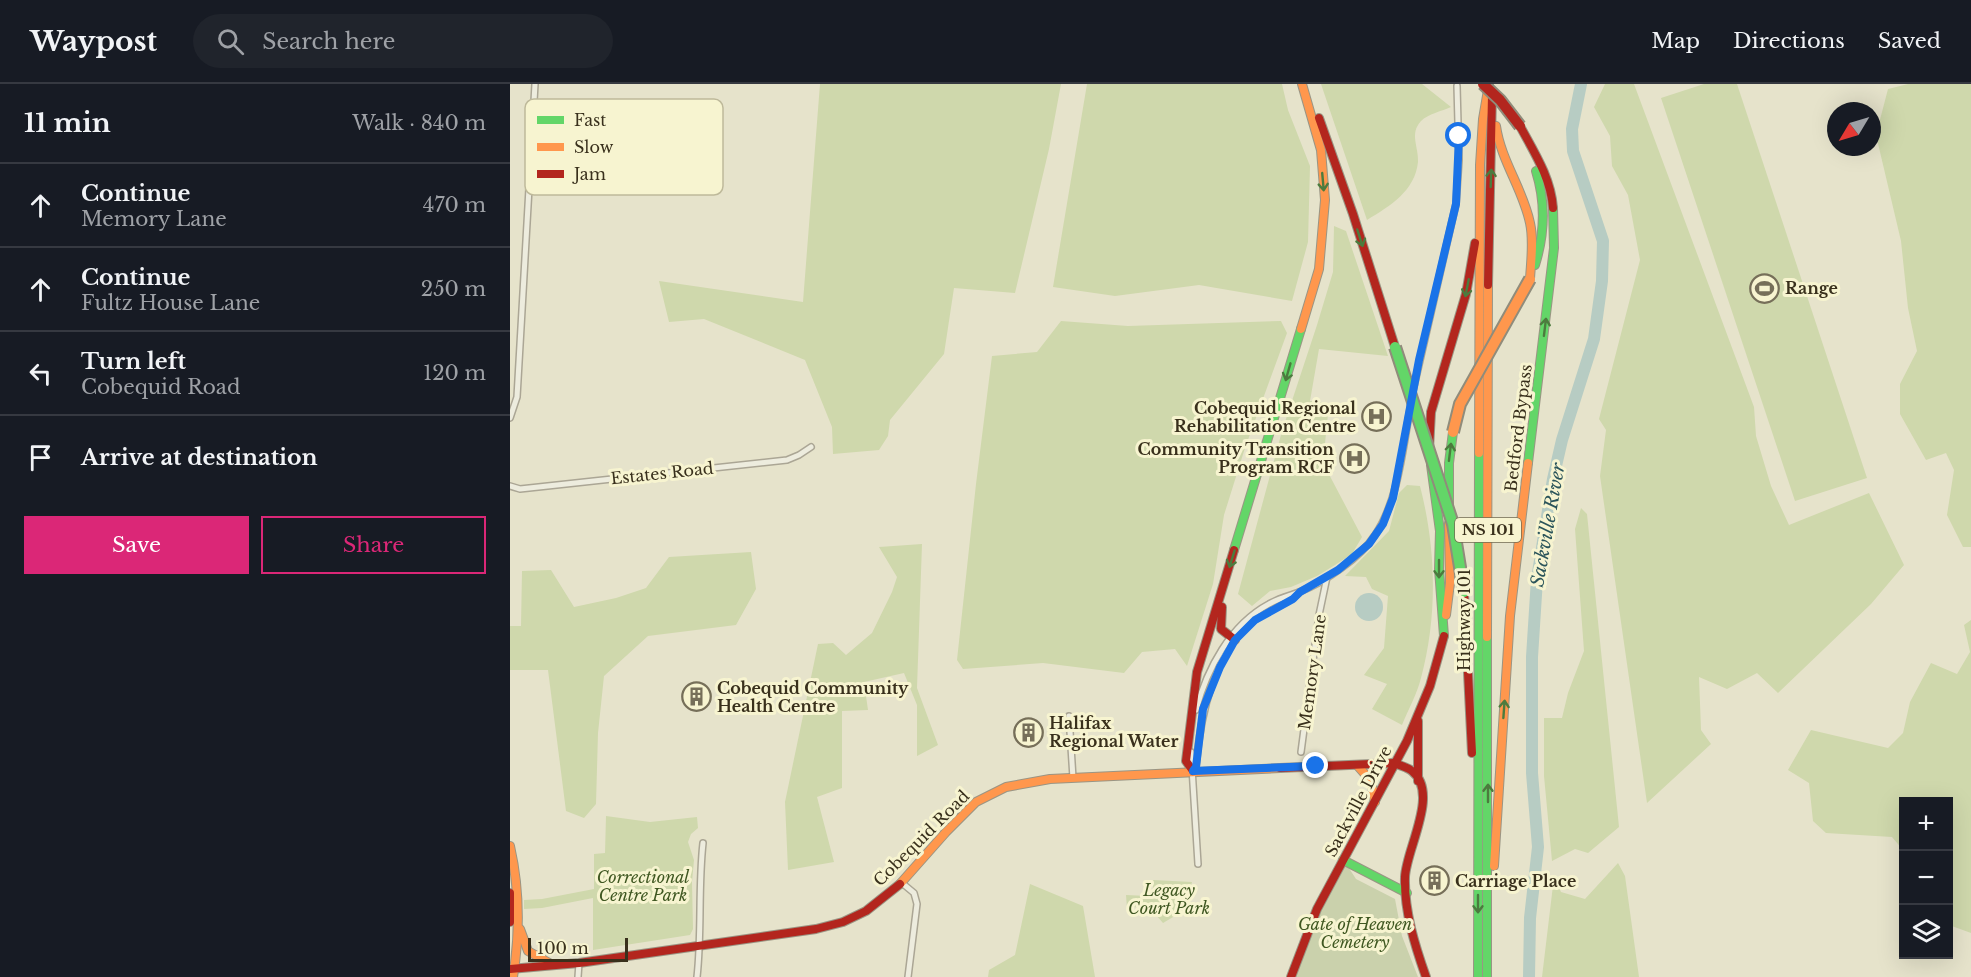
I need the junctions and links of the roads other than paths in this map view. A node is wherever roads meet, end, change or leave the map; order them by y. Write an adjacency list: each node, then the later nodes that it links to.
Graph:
1 (535, 84): 5 (street)
2 (1304, 84): 14 (main road, one-way to 14); 25 (main road, one-way to 25, bridge)
3 (1489, 84): 6 (main road, Bedford Bypass, bridge); 8 (main road, Highway 101 / NS 101); 9 (main road); 45 (main road, Highway 101 / NS 101, one-way to 3)
4 (1457, 86): 13 (street)
5 (534, 99)
6 (1520, 126): 9 (main road); 45 (main road, Bedford Bypass, one-way to 6)
7 (529, 195): 10 (street)
8 (1480, 210): 15 (main road, one-way to 15); 25 (main road, Highway 101 / NS 101)
9 (1530, 279): 15 (main road, one-way to 9, bridge)
10 (510, 418)
11 (811, 447): 12 (street, Estates Road)
12 (510, 486)
13 (1327, 577): 16 (street); 19 (street, Memory Lane)
14 (1225, 583): 16 (main road); 22 (main road)
15 (1444, 636): 18 (main road, Sackville Drive)
16 (1233, 639): 22 (street)
17 (1069, 716): 23 (street)
18 (1418, 716): 20 (main road, Sackville Drive); 24 (main road)
19 (1301, 752)
20 (1395, 763): 21 (main road, Cobequid Road); 24 (main road); 26 (main road, Sackville Drive)
21 (1357, 765): 22 (main road, Cobequid Road); 26 (main road)
22 (1193, 771): 23 (main road, Cobequid Road); 30 (street)
23 (1072, 778): 31 (main road, Cobequid Road)
24 (1418, 781): 33 (main road)
25 (1478, 783): 44 (main road, Highway 101 / NS 101, one-way to 44)
26 (1375, 804): 29 (main road, Sackville Drive)
27 (703, 843): 35 (street)
28 (510, 846): 34 (main road)
29 (1343, 860): 33 (main road); 42 (main road, Sackville Drive)
30 (1198, 864)
31 (902, 883): 35 (main road, Cobequid Road); 41 (street)
32 (510, 893): 34 (main road)
33 (1407, 893): 43 (main road)
34 (514, 923): 37 (main road); 38 (main road)
35 (700, 946): 36 (main road, Cobequid Road); 40 (street)
36 (579, 963): 37 (main road, Cobequid Road); 39 (street)
37 (552, 965): 38 (main road, Cobequid Road)
38 (513, 971)
39 (578, 977)
40 (697, 977)
41 (908, 977)
42 (1291, 977)
43 (1426, 977)
44 (1478, 977)
45 (1487, 977)

